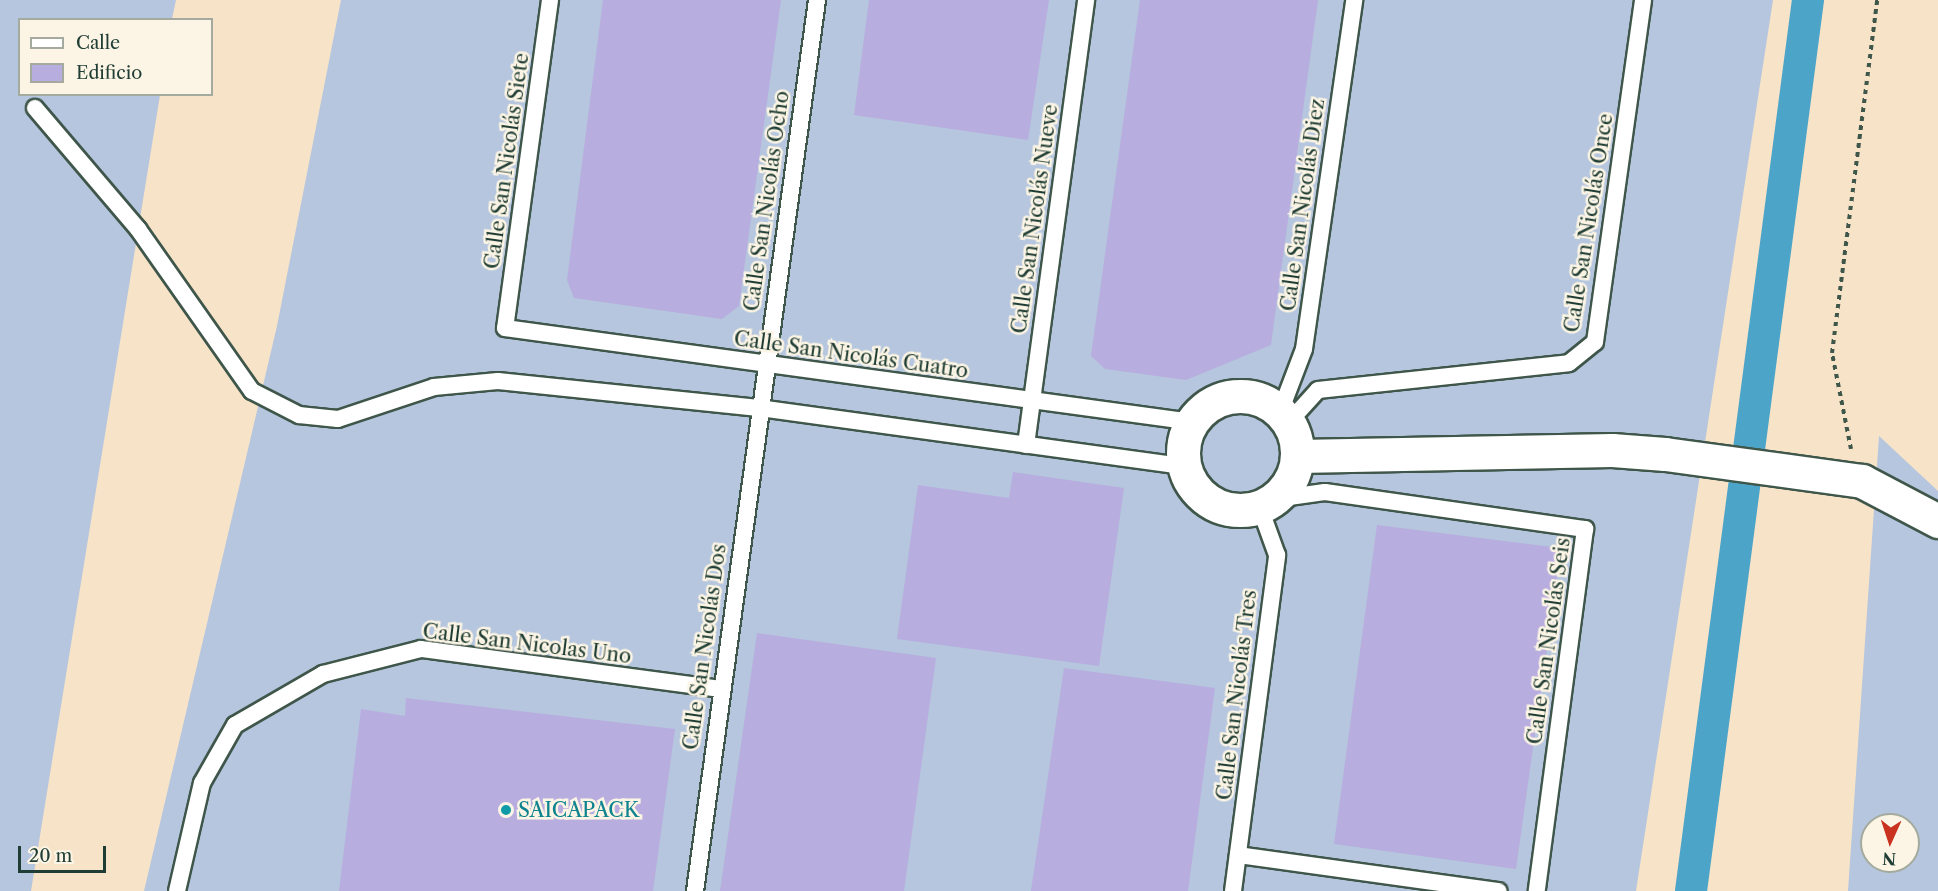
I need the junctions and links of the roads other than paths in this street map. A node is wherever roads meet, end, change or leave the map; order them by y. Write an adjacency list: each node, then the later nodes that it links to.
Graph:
1 (550, 0): 7 (lane, Calle San Nicolás Siete)
2 (817, 0): 8 (lane, Calle San Nicolás Ocho)
3 (1086, 0): 9 (lane, Calle San Nicolás Nueve)
4 (1354, 0): 11 (lane, Calle San Nicolás Diez)
5 (1643, 0): 11 (lane, Calle San Nicolás Once)
6 (35, 108): 10 (lane)
7 (505, 328): 8 (lane, Calle San Nicolás Cuatro)
8 (765, 364): 9 (lane, Calle San Nicolás Cuatro); 10 (lane, Calle San Nicolás Ocho)
9 (1032, 400): 12 (lane, Calle San Nicolás Cuatro); 13 (lane, Calle San Nicolás Nueve)
10 (759, 408): 13 (lane); 18 (lane, Calle San Nicolás Dos)
11 (1284, 417): 12 (street); 14 (street)
12 (1192, 422): 15 (street)
13 (1026, 445): 15 (lane)
14 (1298, 456): 16 (street); 17 (street)
15 (1184, 466): 16 (street)
16 (1267, 504): 19 (lane, Calle San Nicolás Tres); 24 (lane, Calle San Nicolás Seis)
17 (1938, 521)
18 (720, 689): 20 (lane, Calle San Nicolas Uno); 21 (lane, Calle San Nicolás Dos)
19 (1238, 855): 22 (lane, Calle San Nicolás Tres); 23 (lane)
20 (177, 891)
21 (695, 891)
22 (1233, 891)
23 (1499, 891)
24 (1537, 891)

